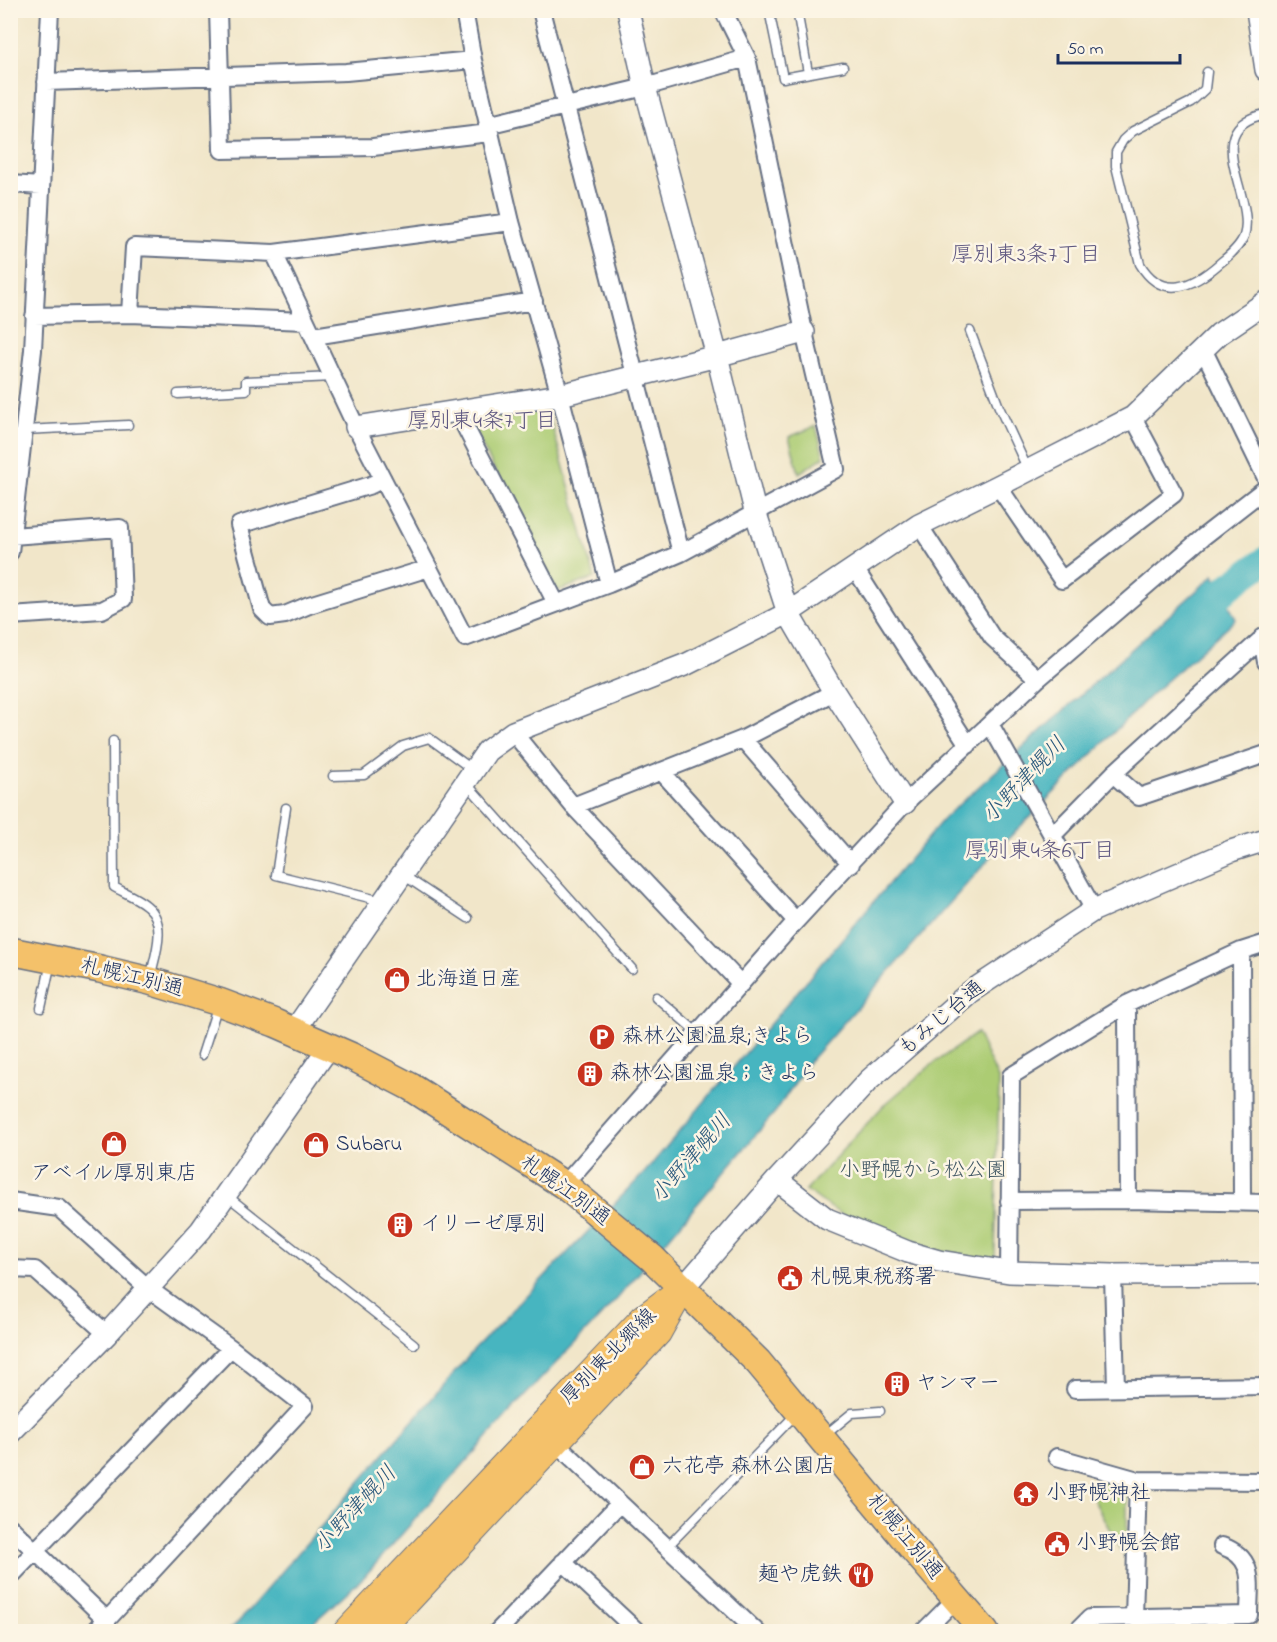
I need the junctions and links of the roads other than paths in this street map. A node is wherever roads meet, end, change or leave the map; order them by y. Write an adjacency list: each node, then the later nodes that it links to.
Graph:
1 (50, 10): 17 (street)
2 (218, 10): 16 (street)
3 (464, 10): 11 (street)
4 (541, 10): 19 (street)
5 (628, 10): 18 (street)
6 (723, 10): 10 (street)
7 (769, 10): 15 (lane)
8 (797, 10): 15 (lane)
9 (1257, 10): 13 (street)
10 (747, 58): 18 (street); 32 (street)
11 (472, 60): 16 (street); 21 (street)
12 (843, 66): 15 (lane)
13 (1266, 70)
14 (1207, 72): 20 (lane)
15 (808, 73)
16 (221, 77): 17 (street); 21 (street)
17 (46, 82): 23 (street)
18 (645, 87): 19 (street); 35 (street)
19 (565, 107): 21 (street); 36 (street)
20 (1266, 114)
21 (488, 129): 24 (street)
22 (10, 184): 23 (street)
23 (41, 186): 29 (street)
24 (511, 222): 25 (street); 26 (street)
25 (274, 253): 28 (street); 30 (street)
26 (534, 301): 33 (street); 39 (street)
27 (1266, 302): 34 (street)
28 (130, 314): 29 (street); 30 (street)
29 (34, 316): 44 (street)
30 (306, 321): 33 (street)
31 (970, 330): 45 (lane)
32 (804, 332): 35 (street); 50 (street)
33 (314, 336): 37 (street)
34 (1203, 349): 41 (street); 46 (street)
35 (717, 356): 36 (street); 50 (street)
36 (636, 375): 39 (street); 53 (street)
37 (333, 378): 38 (lane); 43 (street)
38 (178, 394)
39 (560, 395): 40 (street); 56 (street)
40 (457, 411): 43 (street); 57 (street)
41 (1133, 417): 45 (street); 48 (street)
42 (128, 425): 44 (lane)
43 (356, 427): 47 (street)
44 (24, 430): 52 (street)
45 (1028, 471): 48 (street)
46 (1266, 478)
47 (383, 479): 55 (street); 55 (street)
48 (998, 486): 51 (street)
49 (1266, 488): 62 (street)
50 (755, 511): 53 (street); 58 (street)
51 (919, 525): 54 (street); 62 (street)
52 (11, 544): 59 (street)
53 (681, 553): 56 (street)
54 (854, 567): 58 (street); 68 (street)
55 (429, 568): 57 (street)
56 (609, 584): 57 (street)
57 (556, 603)
58 (788, 613): 63 (street); 65 (street)
59 (10, 616)
60 (1264, 637): 61 (street); 71 (street)
61 (1266, 662)
62 (1038, 679): 64 (street)
63 (834, 692): 66 (street); 74 (street)
64 (990, 724): 68 (street); 77 (street)
65 (513, 732): 73 (street); 75 (street)
66 (743, 739): 70 (street); 79 (street)
67 (113, 741): 90 (lane)
68 (968, 745): 74 (street)
69 (1266, 754): 71 (street)
70 (661, 771): 75 (street); 84 (street)
71 (1113, 774): 77 (street)
72 (333, 776): 73 (lane)
73 (469, 776): 80 (street); 89 (lane)
74 (905, 803): 79 (street)
75 (573, 806): 91 (street)
76 (286, 808): 81 (lane)
77 (1053, 835): 82 (street)
78 (1266, 840): 82 (street, もみじ台通)
79 (851, 864): 84 (street)
80 (401, 874): 81 (street); 83 (lane)
81 (383, 901): 96 (street)
82 (1094, 910): 100 (street, もみじ台通)
83 (468, 918)
84 (796, 921): 91 (street)
85 (1266, 943): 87 (street)
86 (10, 951): 88 (highway, 札幌江別通)
87 (1241, 951): 94 (street); 106 (street)
88 (52, 959): 90 (highway, 札幌江別通); 95 (lane)
89 (632, 969)
90 (150, 981): 93 (highway, 札幌江別通)
91 (741, 984): 97 (street)
92 (656, 997): 97 (lane)
93 (219, 1002): 96 (highway, 札幌江別通); 99 (lane)
94 (1127, 1005): 103 (street); 105 (street)
95 (40, 1008)
96 (294, 1031): 98 (highway, 札幌江別通)
97 (689, 1043): 101 (street)
98 (329, 1047): 101 (highway, 札幌江別通); 102 (street)
99 (202, 1055)
100 (777, 1180): 109 (street); 112 (street, もみじ台通)
101 (571, 1191): 112 (highway, 札幌江別通)
102 (225, 1194): 113 (street); 115 (lane)
103 (1128, 1200): 105 (street); 106 (street)
104 (10, 1201): 113 (street)
105 (1009, 1201): 109 (street)
106 (1242, 1202): 107 (street)
107 (1266, 1203)
108 (10, 1269): 114 (street)
109 (1008, 1272): 111 (street)
110 (1266, 1274): 111 (street)
111 (1113, 1275): 118 (street)
112 (683, 1288): 120 (highway, 札幌江別通); 124 (main road, 厚別東北郷線); 140 (main road, 厚別東北郷線)
113 (149, 1289): 114 (street); 116 (street)
114 (107, 1334): 122 (street)
115 (414, 1344)
116 (231, 1348): 132 (street); 137 (street)
117 (1266, 1386): 118 (street)
118 (1116, 1388): 119 (street)
119 (1075, 1389)
120 (798, 1411): 123 (highway, 札幌江別通); 131 (lane)
121 (880, 1411): 123 (lane)
122 (10, 1433)
123 (821, 1439): 135 (highway, 札幌江別通)
124 (555, 1443): 128 (street); 141 (main road, 厚別東北郷線)
125 (1057, 1457): 126 (street)
126 (1138, 1480): 127 (street); 136 (street)
127 (1266, 1481)
128 (620, 1503): 131 (street); 133 (street)
129 (10, 1527): 132 (street)
130 (1222, 1546): 136 (street)
131 (667, 1548): 143 (street)
132 (36, 1551): 134 (street); 137 (street)
133 (563, 1562): 138 (street); 142 (street)
134 (10, 1577)
135 (956, 1599): 144 (street); 145 (highway, 札幌江別通)
136 (1134, 1617): 146 (street)
137 (107, 1620): 139 (street)
138 (507, 1628)
139 (93, 1632)
140 (346, 1632)
141 (379, 1632)
142 (638, 1632)
143 (757, 1632)
144 (922, 1632)
145 (985, 1632)
146 (1076, 1632)

